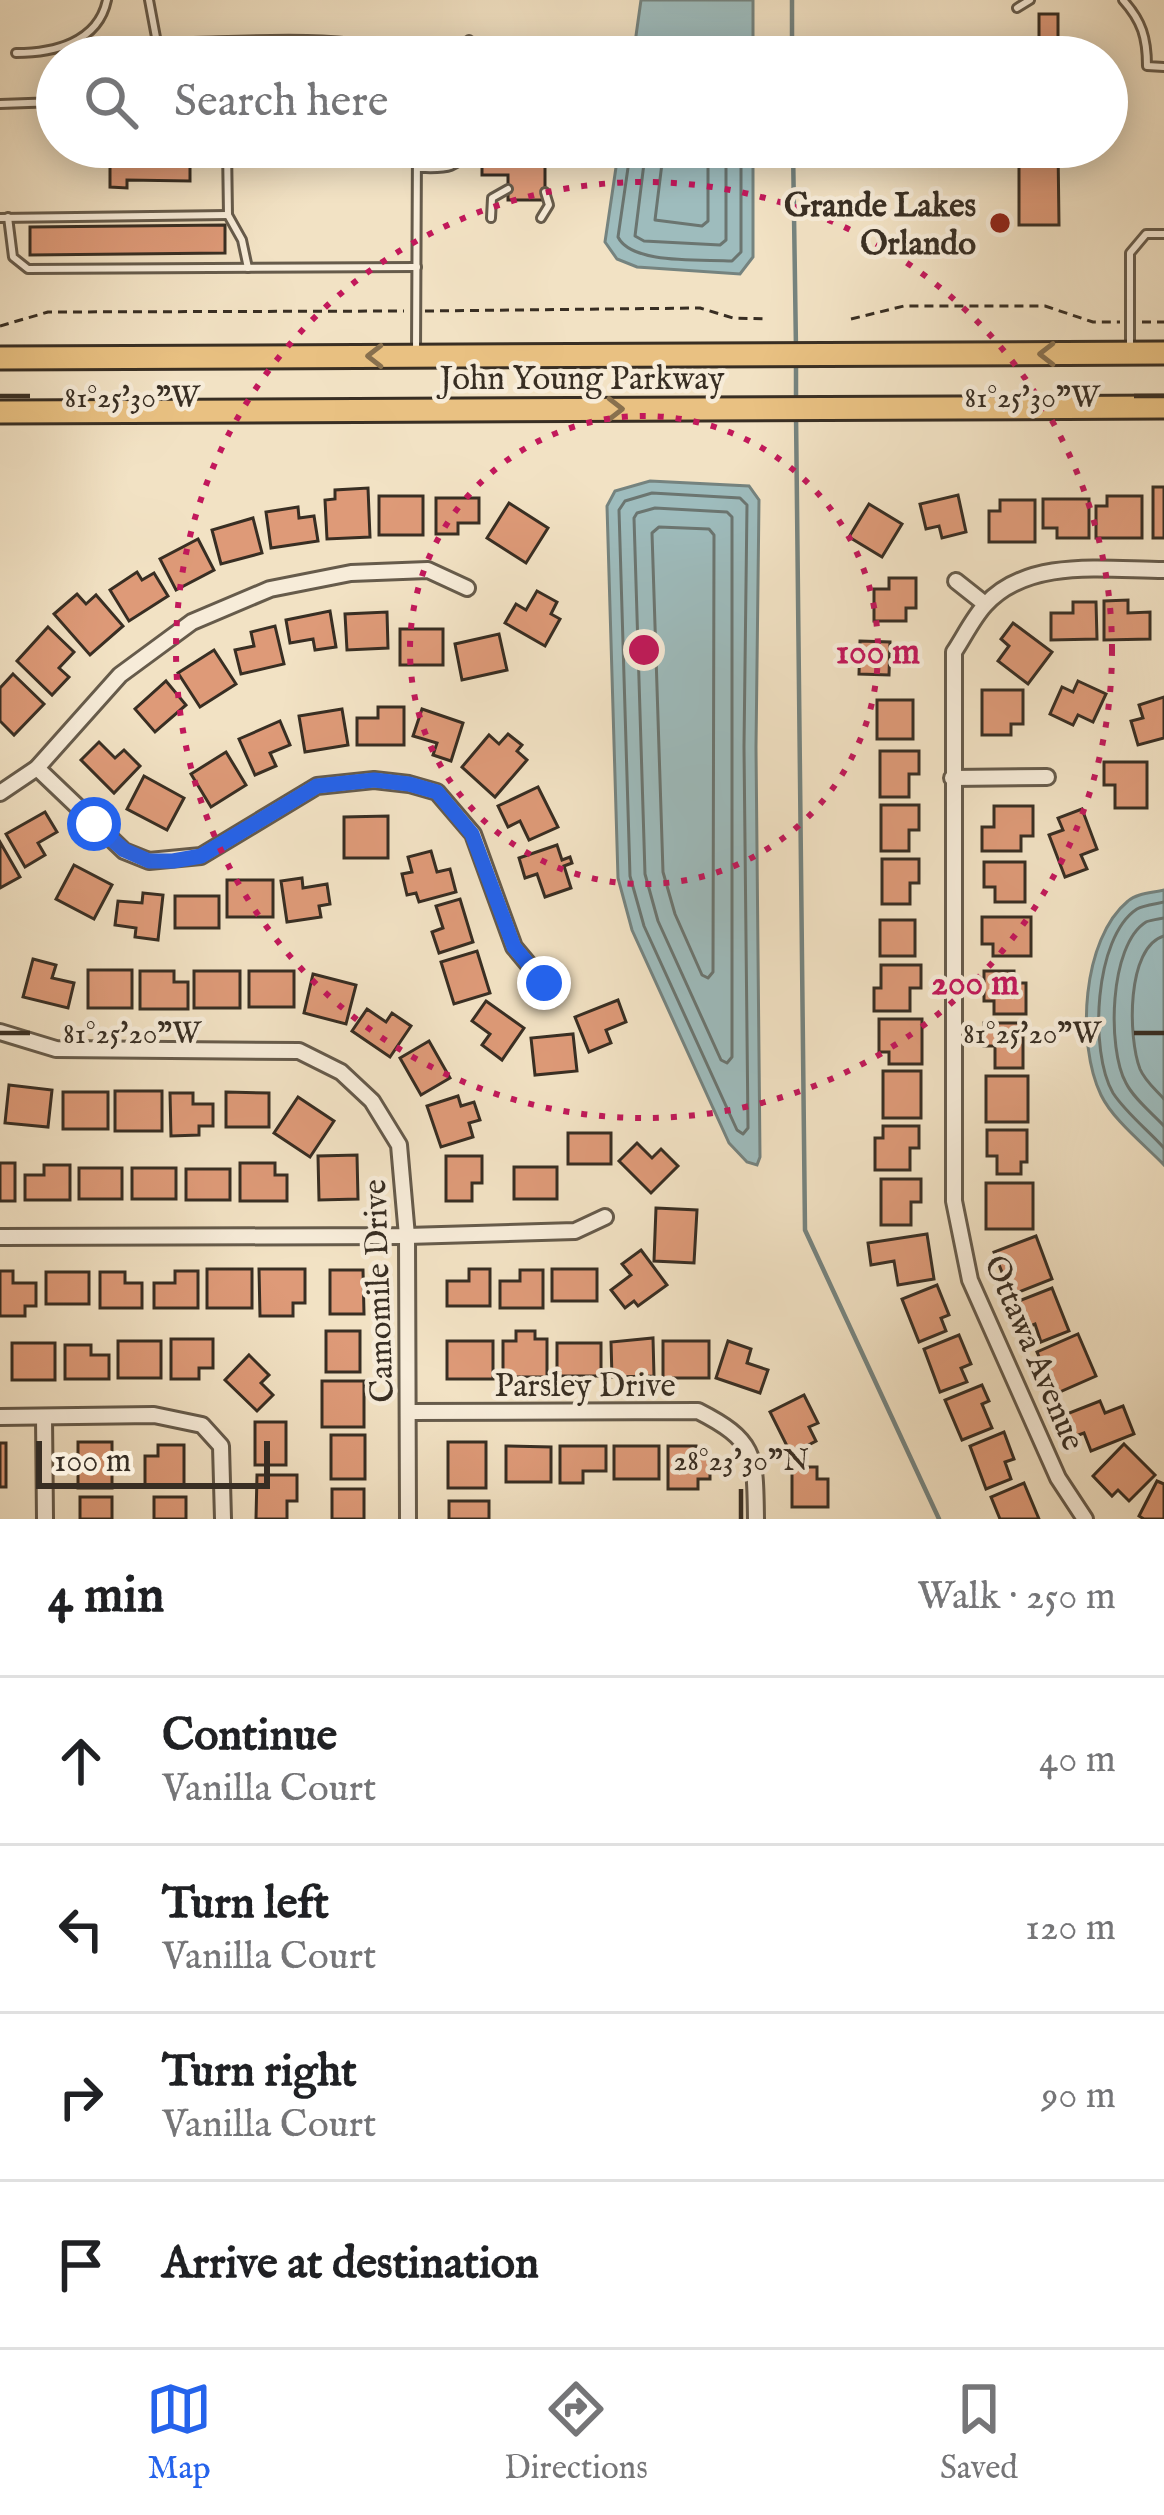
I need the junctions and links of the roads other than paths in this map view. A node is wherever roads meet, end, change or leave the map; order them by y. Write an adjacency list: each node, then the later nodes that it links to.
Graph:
1 (107, 0): 6 (lane)
2 (149, 0): 7 (lane)
3 (1030, 0): 5 (lane)
4 (1124, 0): 10 (lane)
5 (1017, 8)
6 (83, 36)
7 (156, 36)
8 (16, 52): 9 (lane)
9 (36, 53)
10 (1164, 67)
11 (36, 103): 12 (lane)
12 (0, 104)
13 (228, 168): 17 (lane)
14 (417, 168): 22 (lane)
15 (508, 189): 19 (lane)
16 (545, 192): 20 (lane)
17 (229, 215): 18 (lane); 23 (lane)
18 (4, 218): 23 (lane)
19 (491, 218)
20 (541, 218)
21 (1164, 234): 25 (lane)
22 (417, 267): 23 (lane); 26 (lane)
23 (248, 268)
24 (1164, 353): 25 (highway, John Young Parkway)
25 (1130, 354): 26 (highway, John Young Parkway, one-way to 26)
26 (416, 356): 27 (highway, John Young Parkway, one-way to 27)
27 (0, 358)
28 (1164, 407): 29 (highway, John Young Parkway, one-way to 28)
29 (0, 412)
30 (1164, 570): 33 (street, Ottawa Avenue)
31 (956, 581): 33 (street)
32 (467, 588): 34 (street)
33 (985, 604): 36 (street, Ottawa Avenue)
34 (37, 768): 37 (street); 38 (street)
35 (1047, 777): 36 (street)
36 (952, 778): 50 (street, Ottawa Avenue)
37 (0, 793)
38 (544, 983)
39 (0, 1032): 41 (street, Camomile Drive)
40 (605, 1217): 41 (street)
41 (407, 1236): 42 (street); 43 (street, Camomile Drive)
42 (0, 1237)
43 (408, 1412): 48 (street, Camomile Drive); 49 (street, Parsley Drive)
44 (44, 1417): 45 (street); 46 (street); 47 (street)
45 (0, 1418)
46 (45, 1519)
47 (223, 1519)
48 (408, 1519)
49 (755, 1519)
50 (1085, 1519)

